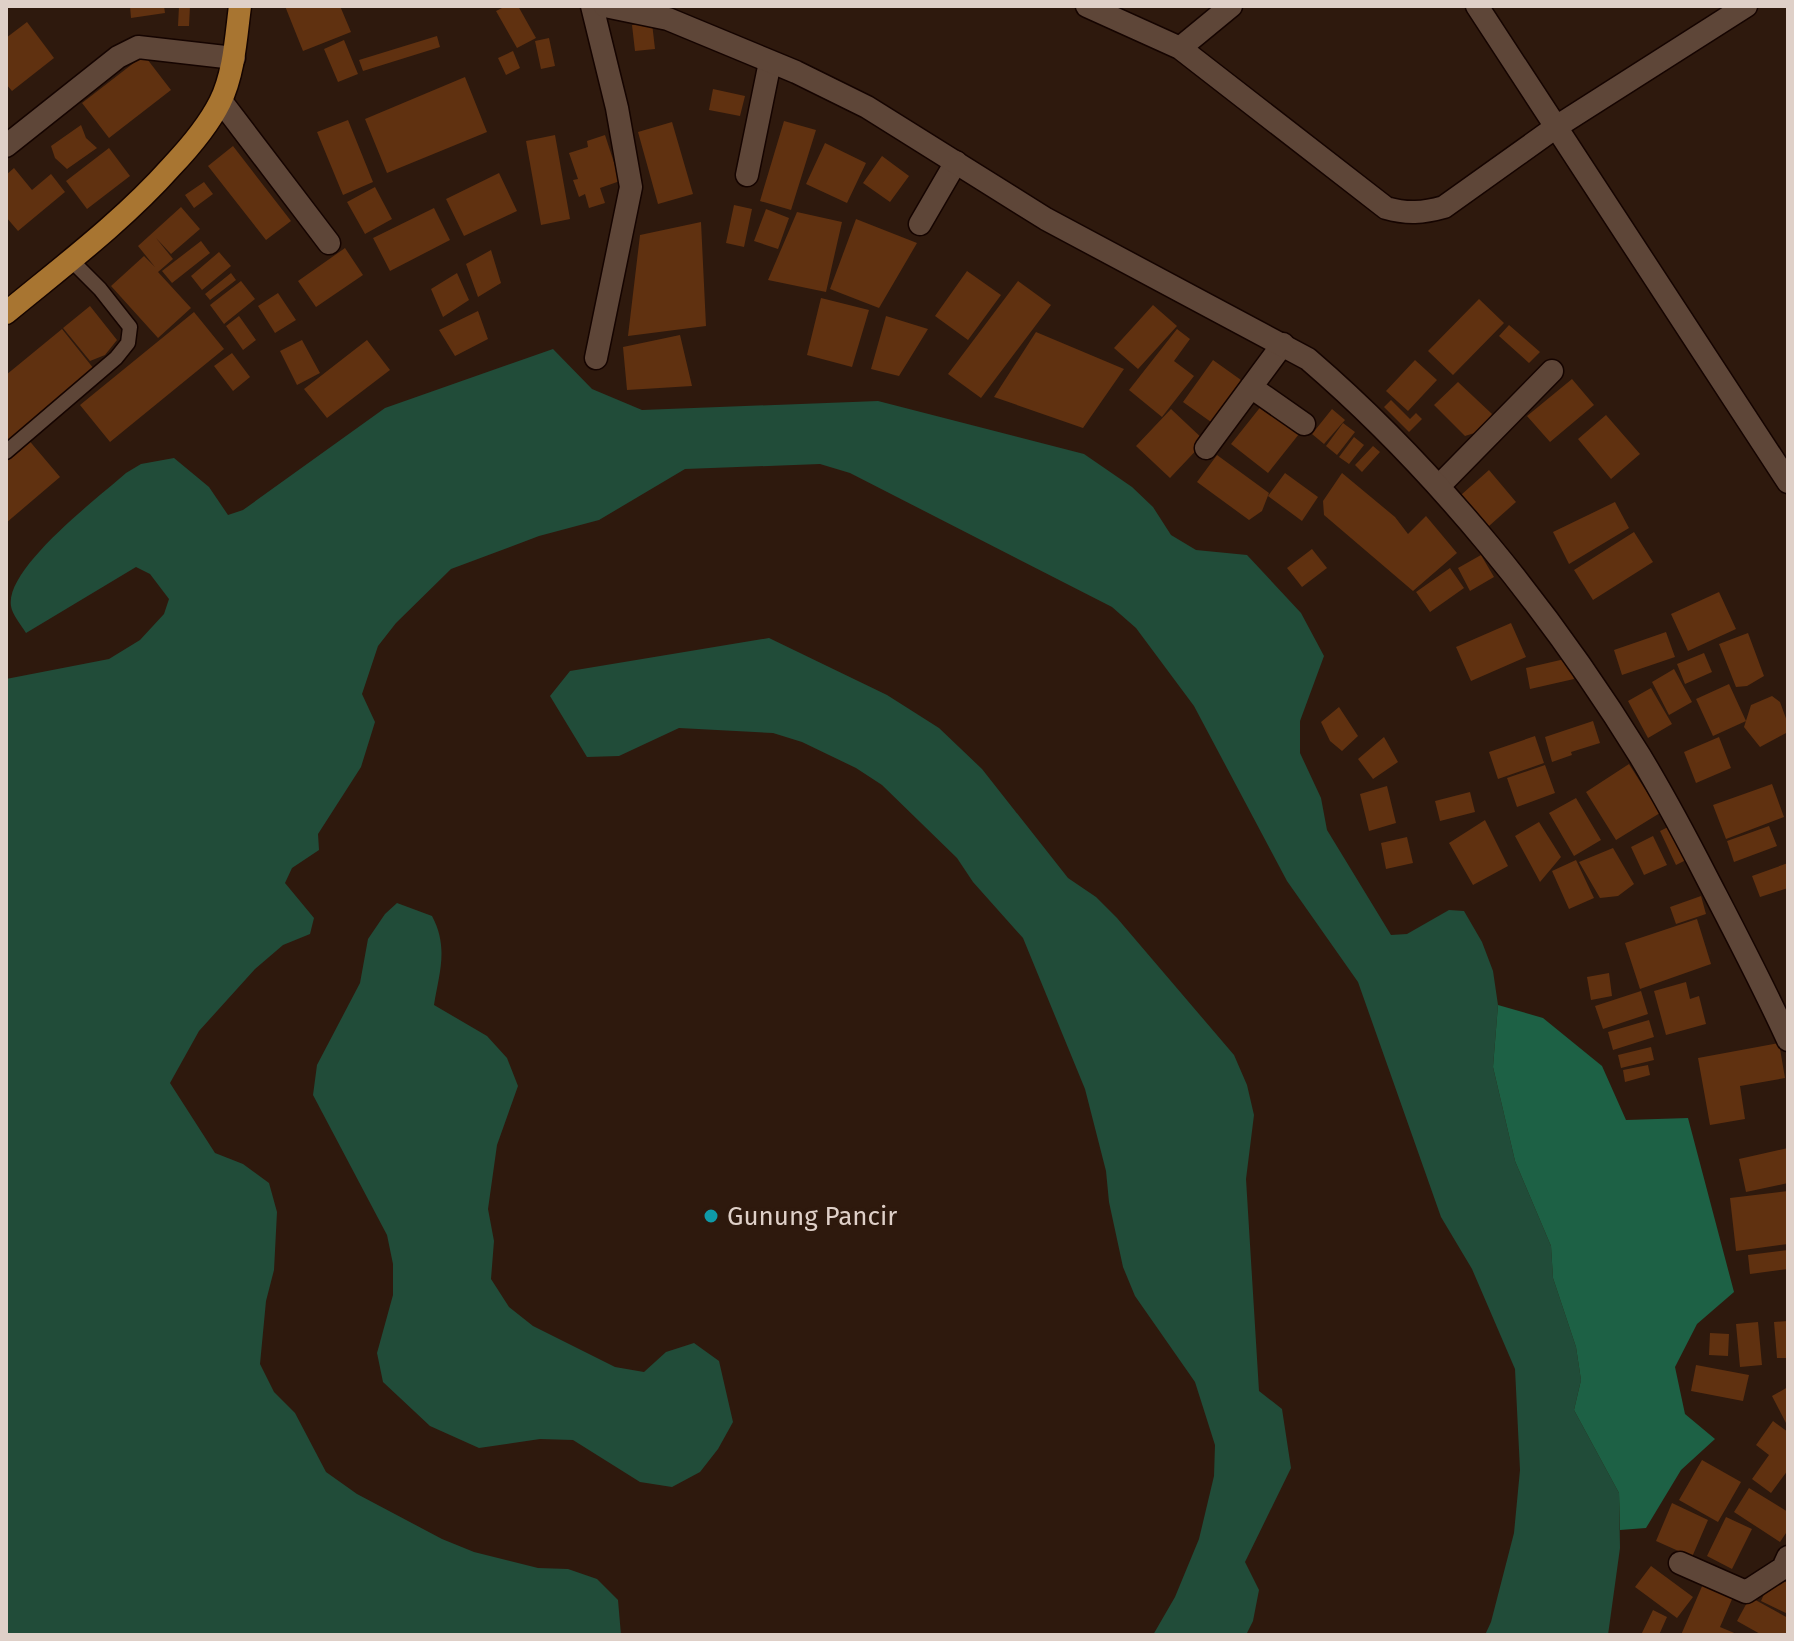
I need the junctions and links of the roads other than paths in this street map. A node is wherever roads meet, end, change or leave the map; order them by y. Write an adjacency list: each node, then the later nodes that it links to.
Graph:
1 (240, 6): 9 (main road)
2 (592, 6): 21 (street)
3 (605, 6): 10 (street)
4 (1087, 6): 8 (street)
5 (1231, 6): 8 (street)
6 (1477, 6): 12 (street)
7 (1746, 6): 12 (street)
8 (1180, 48): 12 (street)
9 (234, 58): 11 (main road); 13 (street)
10 (770, 62): 14 (street); 15 (street)
11 (221, 101): 17 (street); 18 (main road)
12 (1556, 127): 27 (street)
13 (6, 146)
14 (956, 162): 16 (street); 20 (street)
15 (747, 175)
16 (920, 224)
17 (329, 243)
18 (71, 260): 19 (main road); 26 (lane)
19 (6, 313)
20 (1283, 344): 23 (street); 28 (street)
21 (596, 358)
22 (1552, 371): 28 (street)
23 (1251, 387): 24 (street); 25 (street)
24 (1304, 424)
25 (1206, 448)
26 (6, 452)
27 (1788, 482)
28 (1439, 486): 29 (street)
29 (1786, 1029)
30 (1788, 1557): 31 (street)
31 (1680, 1563)

